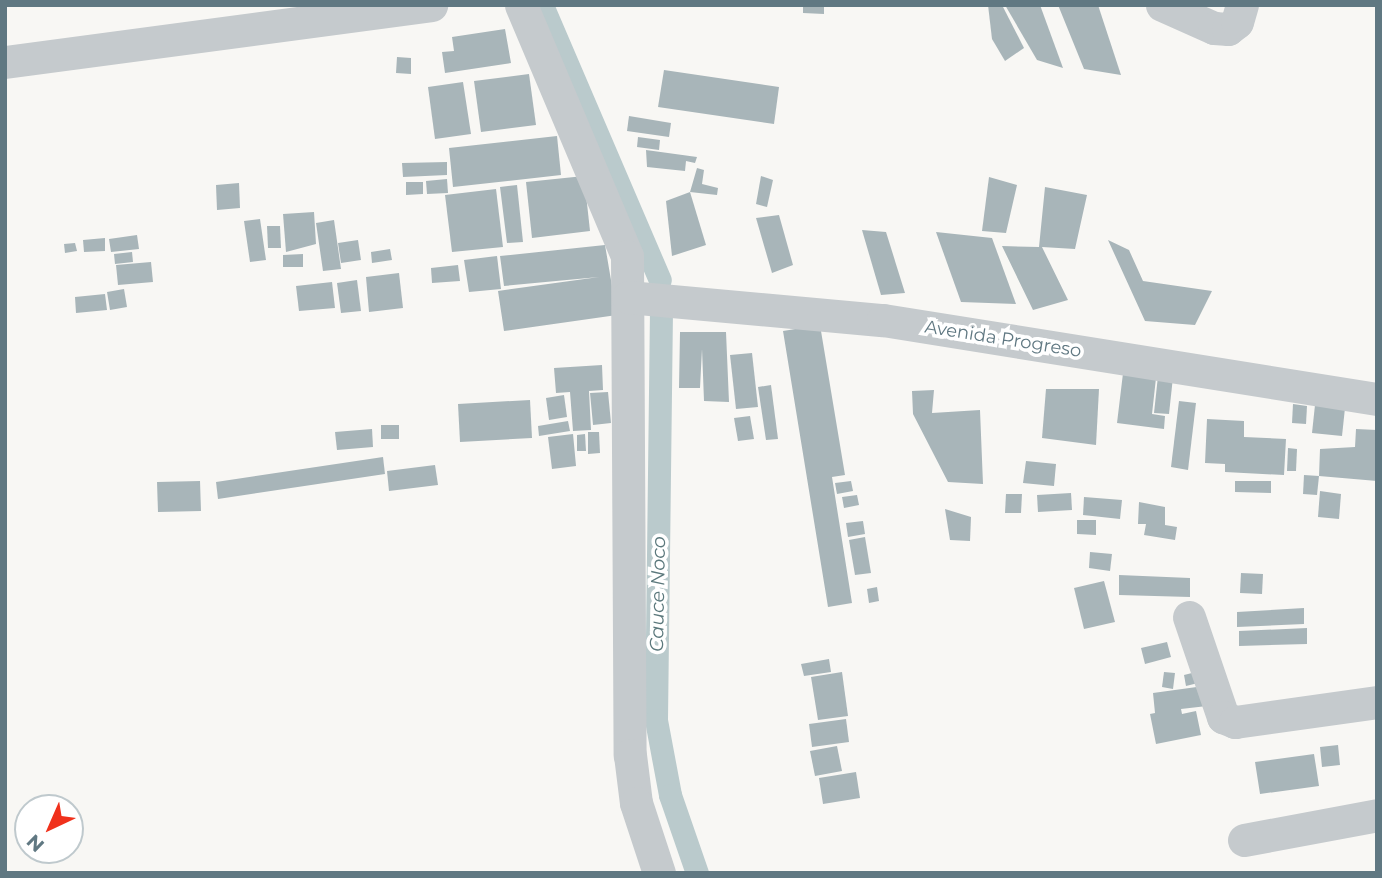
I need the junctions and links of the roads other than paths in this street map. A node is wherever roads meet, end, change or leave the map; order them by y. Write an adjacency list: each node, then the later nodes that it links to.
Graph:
1 (431, 5): 5 (street)
2 (521, 5): 6 (street)
3 (1162, 5): 4 (street)
4 (1242, 5)
5 (5, 62)
6 (628, 298): 7 (street, Avenida Progreso); 12 (street)
7 (1375, 393)
8 (1189, 617): 9 (street)
9 (1377, 702)
10 (1377, 815): 11 (street)
11 (1244, 840)
12 (659, 873)

